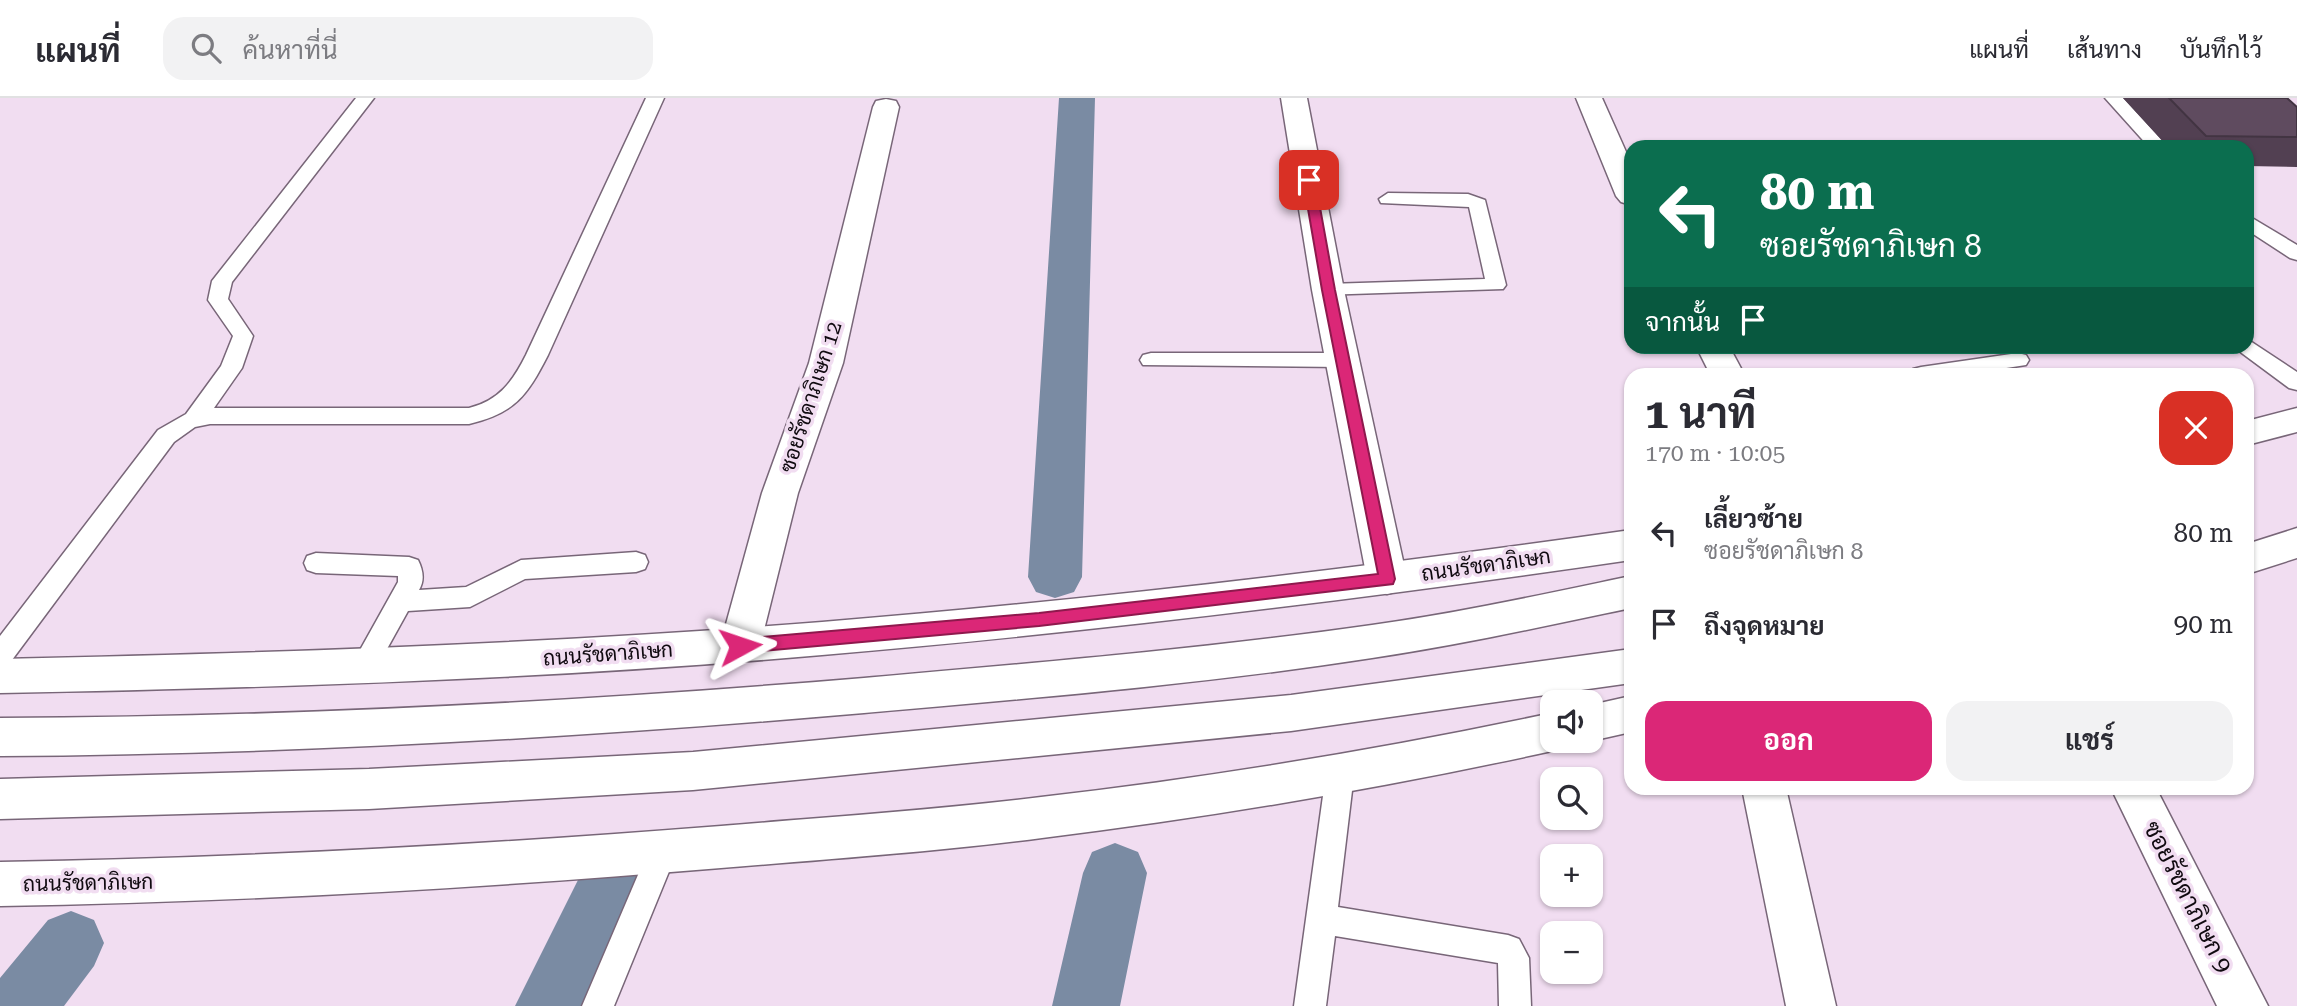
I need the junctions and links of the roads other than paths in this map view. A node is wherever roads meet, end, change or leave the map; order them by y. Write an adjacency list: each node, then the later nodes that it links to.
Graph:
1 (365, 98): 21 (lane)
2 (655, 98): 21 (lane)
3 (1294, 98): 14 (main road)
4 (1589, 98): 8 (main road)
5 (2114, 98): 7 (lane)
6 (886, 107): 32 (main road, ซอยรัชดาภิเษก 12)
7 (2153, 140)
8 (1624, 180)
9 (1388, 199): 14 (lane)
10 (2254, 225): 12 (lane)
11 (2297, 236): 12 (lane)
12 (2274, 238): 13 (lane)
13 (2297, 254)
14 (1328, 290): 17 (main road)
15 (2254, 352): 20 (lane)
16 (1151, 360): 17 (lane)
17 (1343, 360): 29 (main road)
18 (2018, 360): 19 (lane)
19 (1963, 368)
20 (2297, 383)
21 (195, 418): 33 (lane)
22 (2297, 420): 23 (main road)
23 (2254, 431)
24 (2297, 543): 26 (main road)
25 (1624, 546): 29 (main road, ถนนรัชดาภิเษก)
26 (2254, 557)
27 (636, 562): 31 (lane)
28 (316, 563): 31 (lane)
29 (1387, 579): 32 (main road, ถนนรัชดาภิเษก)
30 (1624, 593): 40 (main road)
31 (400, 601): 35 (lane)
32 (740, 646): 35 (main road, ถนนรัชดาภิเษก)
33 (0, 656)
34 (1624, 667): 44 (main road)
35 (363, 668): 36 (main road, ถนนรัชดาภิเษก)
36 (0, 676)
37 (1624, 716): 38 (main road)
38 (1603, 720)
39 (1540, 734): 41 (main road, ถนนรัชดาภิเษก)
40 (0, 737)
41 (1340, 774): 45 (main road, ถนนรัชดาภิเษก); 47 (lane)
42 (1766, 795): 51 (main road)
43 (2137, 795): 52 (main road, ซอยรัชดาภิเษก 9)
44 (0, 799)
45 (662, 852): 46 (main road, ถนนรัชดาภิเษก); 48 (lane)
46 (0, 884)
47 (1323, 919): 49 (lane); 50 (lane)
48 (598, 1006)
49 (1310, 1006)
50 (1515, 1006)
51 (1811, 1006)
52 (2243, 1006)

